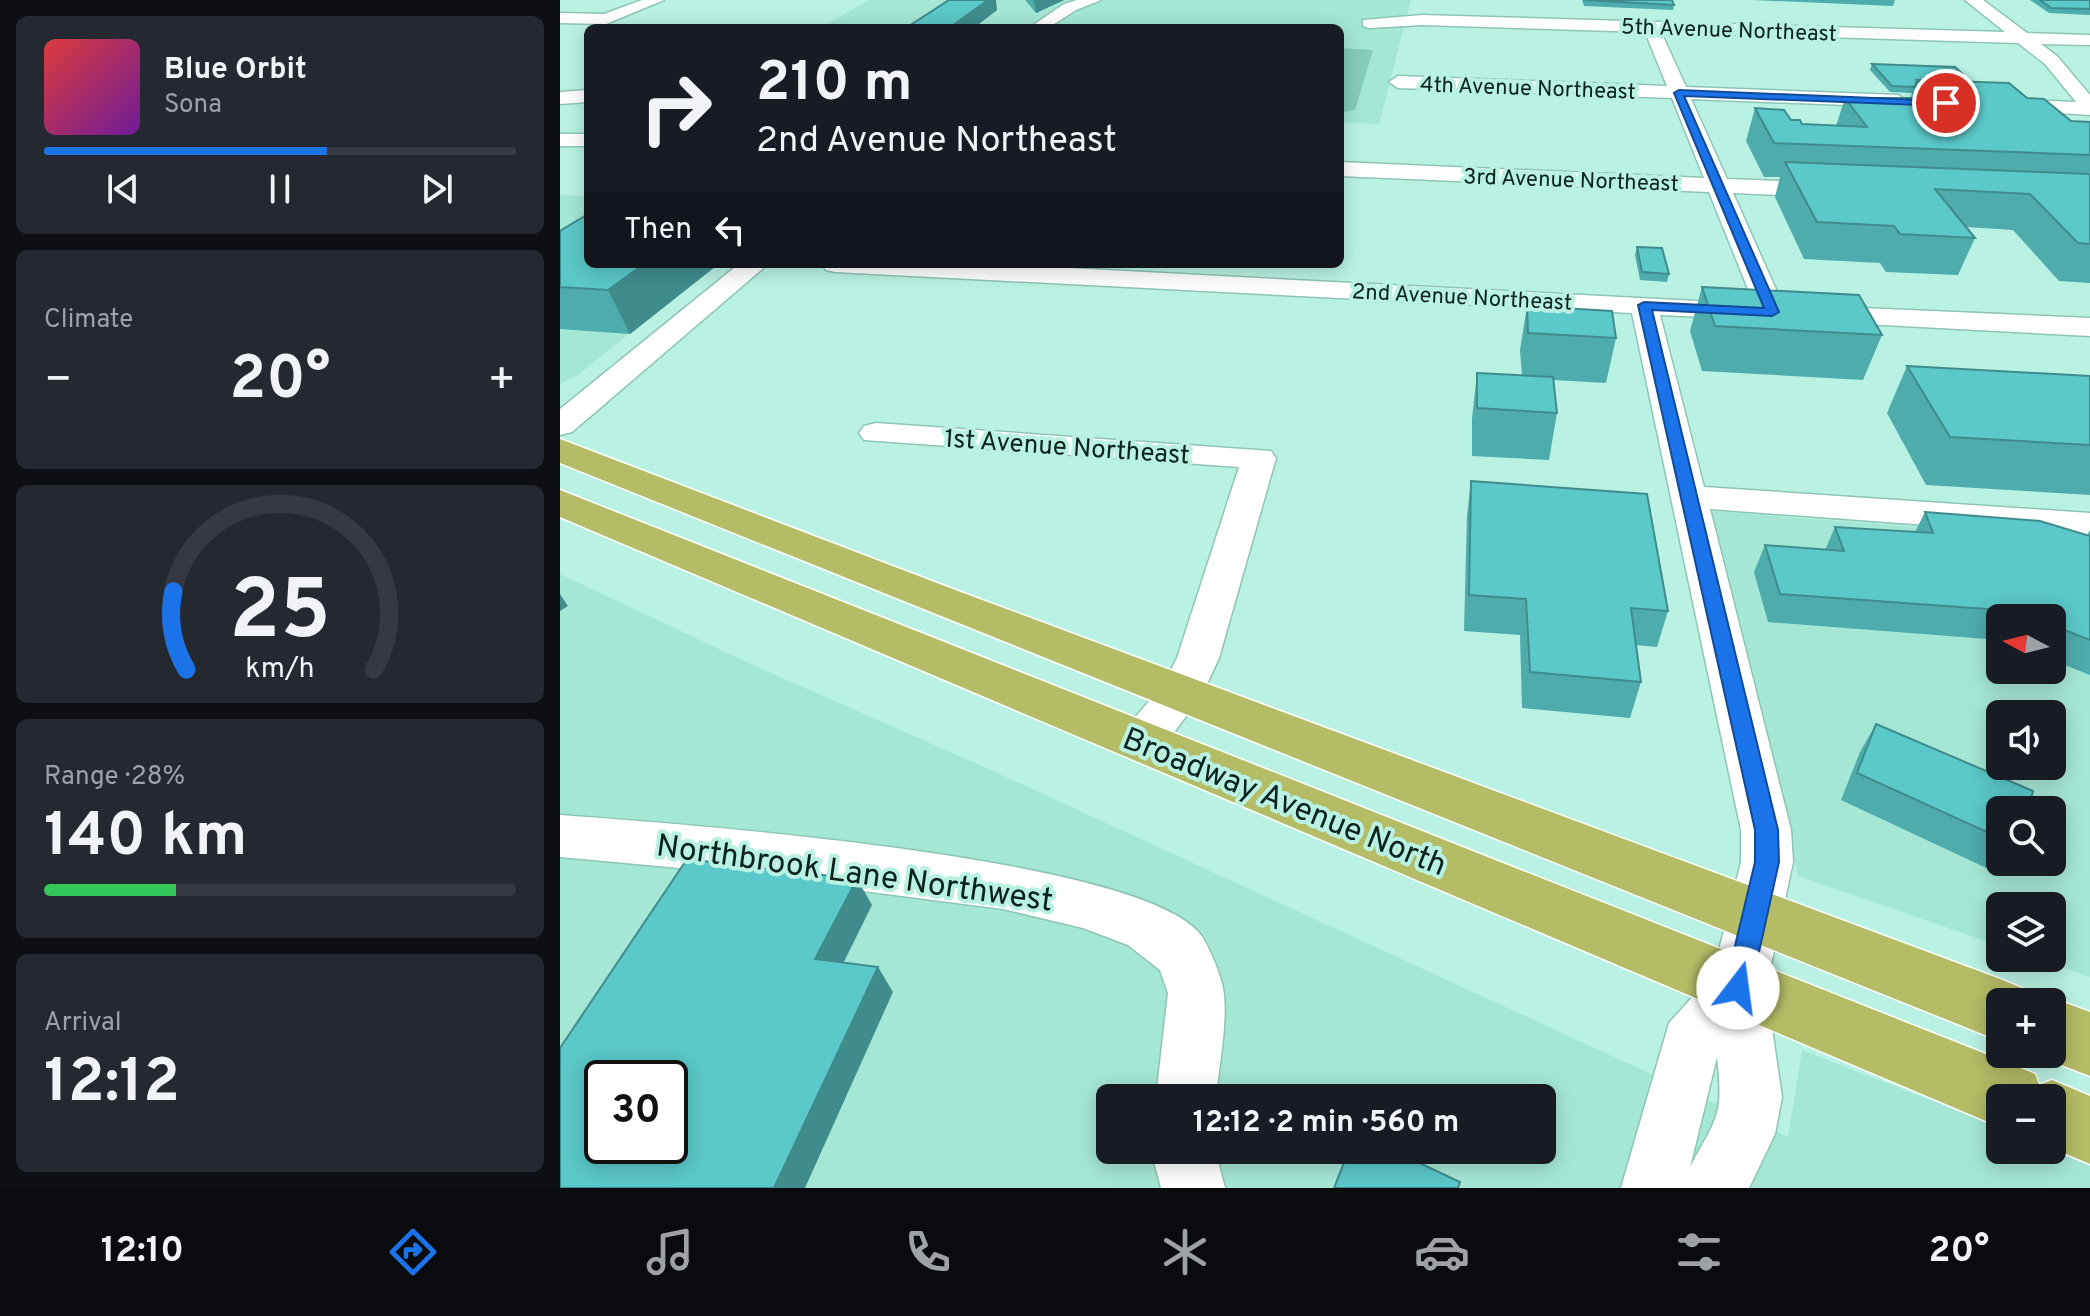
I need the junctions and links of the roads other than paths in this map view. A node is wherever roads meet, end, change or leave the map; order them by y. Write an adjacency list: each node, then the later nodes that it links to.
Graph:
1 (656, 0): 4 (street)
2 (1093, 0): 6 (street)
3 (1973, 0): 8 (street)
4 (560, 18)
5 (1369, 23): 7 (street, 5th Avenue Northeast)
6 (1043, 24)
7 (1651, 27): 8 (street, 5th Avenue Northeast); 11 (street)
8 (2022, 38): 9 (street, 5th Avenue Northeast); 16 (street)
9 (2090, 40)
10 (1398, 82): 11 (street, 4th Avenue Northeast)
11 (1679, 93): 14 (street, 4th Avenue Northeast); 20 (street)
12 (584, 96): 13 (street)
13 (560, 98)
14 (1925, 102)
15 (1989, 105): 16 (street)
16 (2090, 108)
17 (560, 140): 18 (street)
18 (584, 140)
19 (1344, 169): 20 (street, 3rd Avenue Northeast)
20 (1717, 185): 21 (street, 3rd Avenue Northeast); 25 (street)
21 (1848, 190)
22 (750, 268): 27 (street)
23 (914, 268): 24 (street, 2nd Avenue Northeast)
24 (1644, 305): 25 (street, 2nd Avenue Northeast); 30 (street)
25 (1772, 312): 26 (street, 2nd Avenue Northeast)
26 (2090, 327)
27 (560, 425)
28 (876, 433): 33 (street, 1st Avenue Northeast)
29 (560, 450): 33 (main road)
30 (1690, 497): 32 (street); 36 (street)
31 (560, 502): 34 (main road, Broadway Avenue North)
32 (2090, 525)
33 (1180, 695): 34 (street); 36 (main road)
34 (1141, 742): 37 (main road, Broadway Avenue North)
35 (560, 836): 41 (street, Northbrook Lane Northwest)
36 (1757, 918): 37 (street); 38 (main road)
37 (1738, 988): 42 (main road, Broadway Avenue North); 47 (street); 48 (street)
38 (1986, 1005)
39 (2066, 1035): 40 (main road)
40 (2090, 1044)
41 (1187, 1084)
42 (1986, 1088)
43 (2066, 1120): 44 (main road)
44 (2090, 1130)
45 (1187, 1164): 46 (street)
46 (1193, 1188)
47 (1653, 1188)
48 (1714, 1188)

